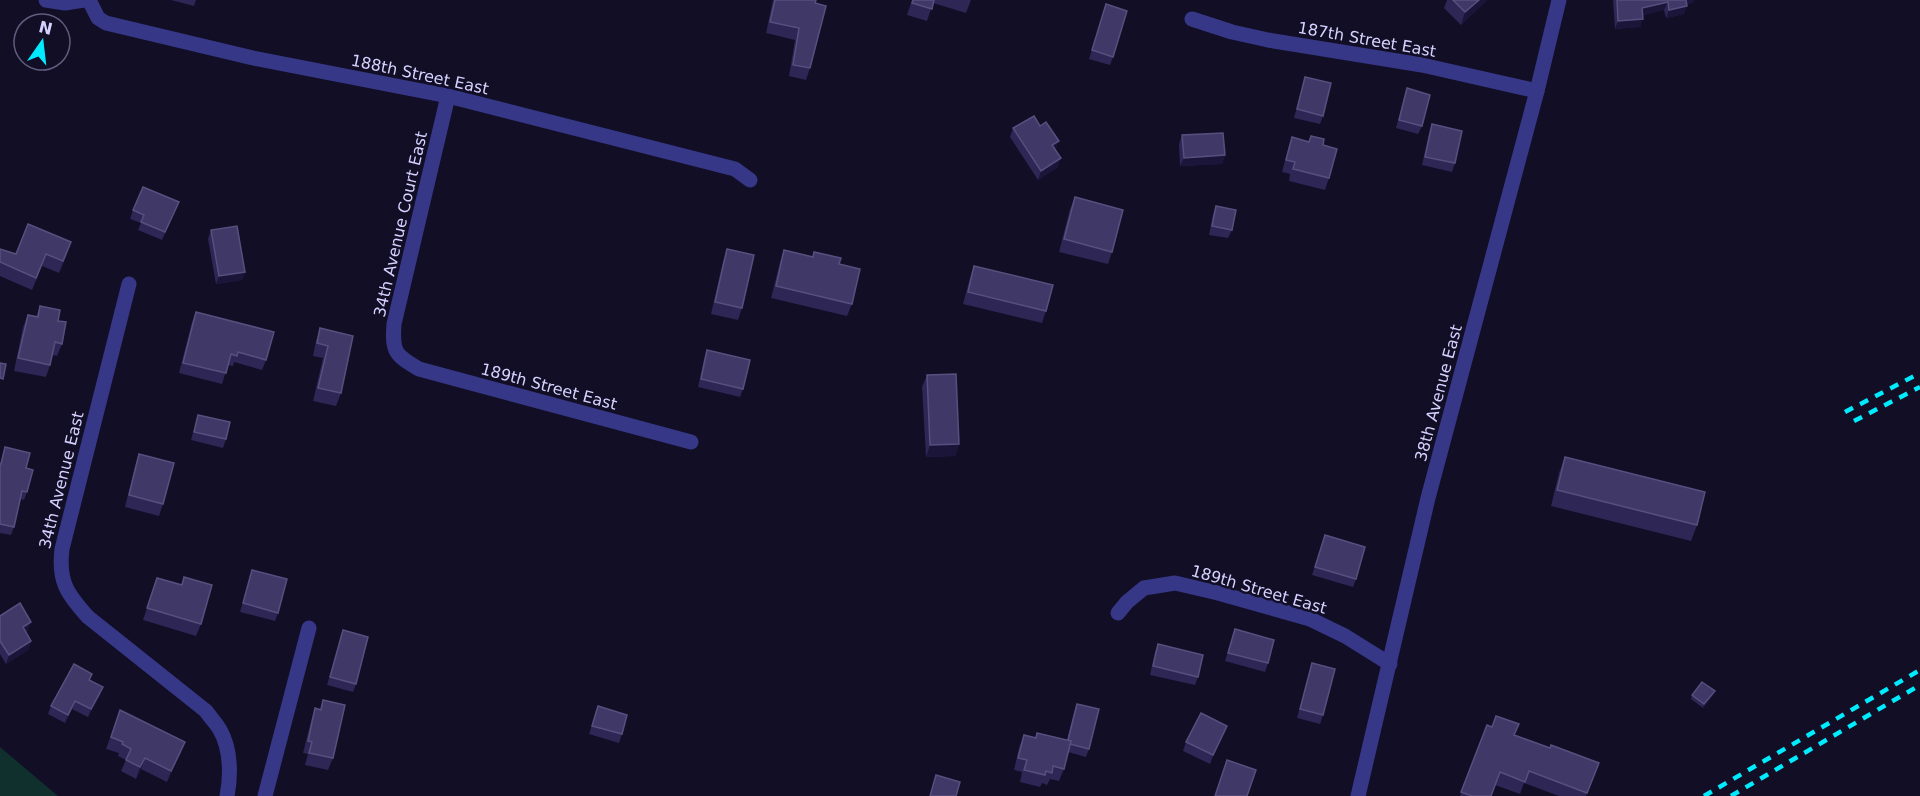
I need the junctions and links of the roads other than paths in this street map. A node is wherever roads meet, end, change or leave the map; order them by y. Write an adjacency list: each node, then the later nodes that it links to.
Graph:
1 (46, 0): 2 (street)
2 (84, 0)
3 (89, 0): 7 (street, 188th Street East)
4 (1559, 0): 6 (street, 38th Avenue East)
5 (1192, 19): 6 (street, 187th Street East)
6 (1537, 91): 14 (street, 38th Avenue East)
7 (448, 96): 8 (street, 188th Street East); 10 (street, 34th Avenue Court East)
8 (750, 180)
9 (129, 284): 15 (street, 34th Avenue East)
10 (400, 358): 11 (street, 189th Street East)
11 (691, 442)
12 (1118, 613): 14 (street, 189th Street East)
13 (309, 628): 16 (street)
14 (1390, 664): 17 (street, 38th Avenue East)
15 (227, 796)
16 (265, 796)
17 (1358, 796)

